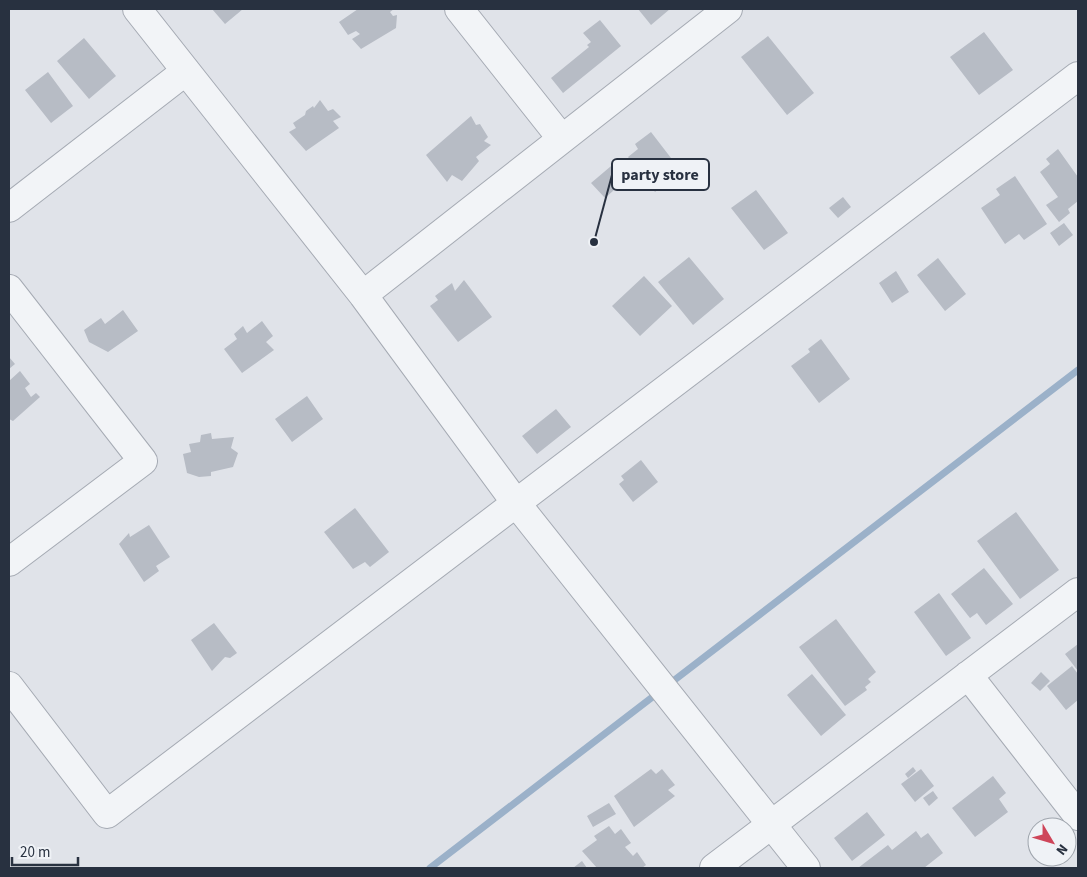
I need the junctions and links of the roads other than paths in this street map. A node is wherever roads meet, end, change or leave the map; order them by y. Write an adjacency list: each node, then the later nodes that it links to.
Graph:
1 (137, 9): 4 (street)
2 (459, 9): 6 (street)
3 (728, 9): 6 (street)
4 (186, 71): 7 (street); 9 (street)
5 (1078, 76): 10 (street)
6 (562, 139): 9 (street)
7 (9, 208)
8 (9, 289): 11 (street)
9 (363, 295): 10 (street)
10 (516, 503): 14 (street); 16 (street)
11 (9, 562)
12 (1078, 592): 13 (street)
13 (968, 675): 15 (street); 16 (street)
14 (9, 686)
15 (1078, 816)
16 (773, 825): 17 (street); 18 (street)
17 (714, 868)
18 (806, 868)

